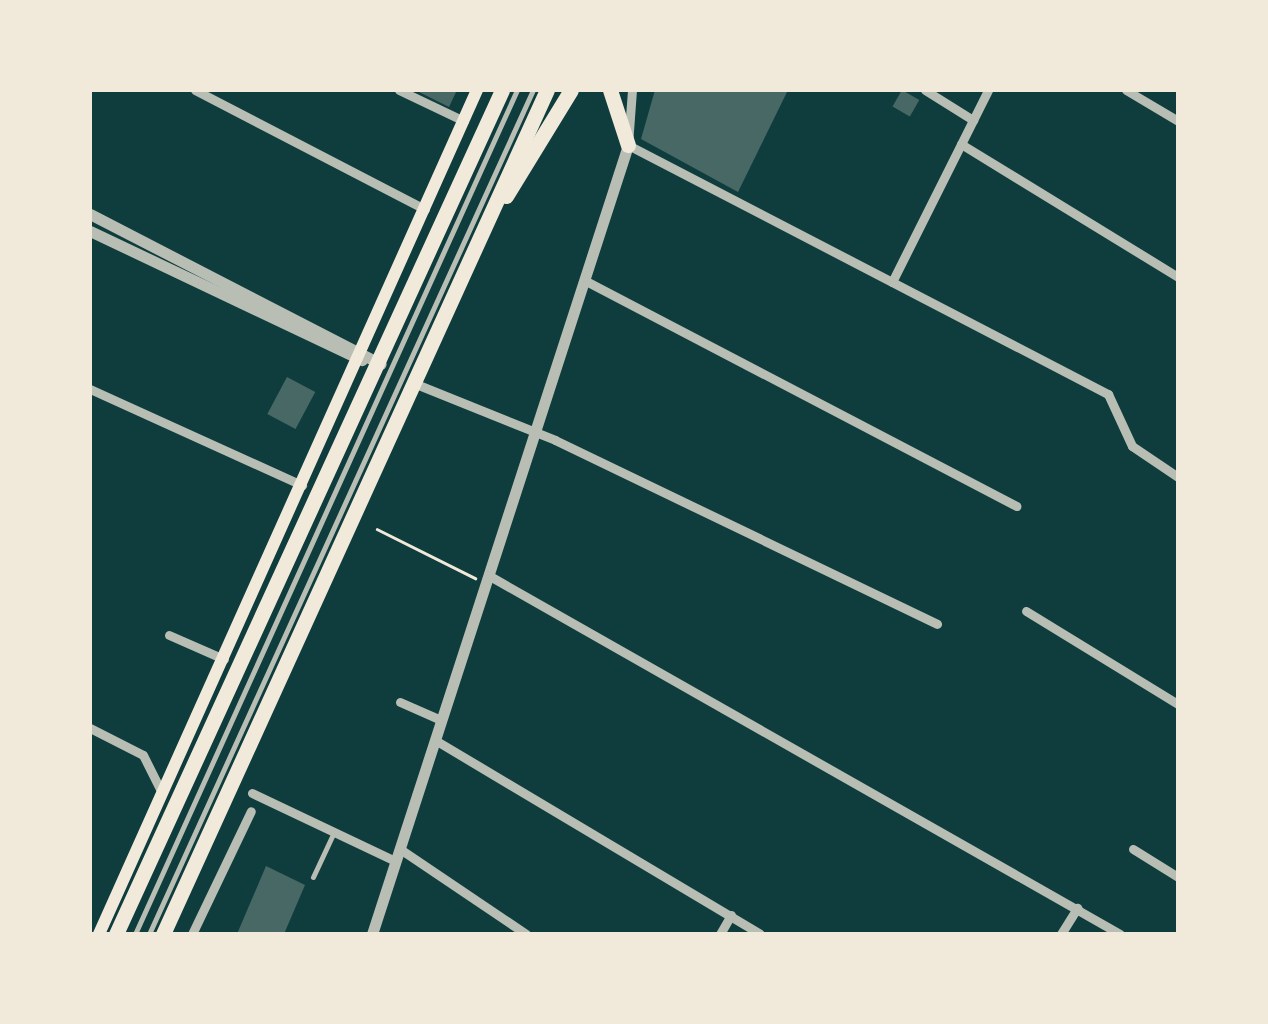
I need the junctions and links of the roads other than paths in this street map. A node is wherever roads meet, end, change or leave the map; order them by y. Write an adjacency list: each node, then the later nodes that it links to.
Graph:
1 (195, 90): 19 (street)
2 (398, 90): 15 (street)
3 (477, 90): 15 (main road)
4 (502, 90): 27 (highway)
5 (517, 90): 58 (lane)
6 (532, 90): 59 (lane)
7 (548, 90): 20 (highway)
8 (570, 90): 20 (highway)
9 (610, 90): 18 (highway)
10 (632, 90): 18 (street)
11 (925, 90): 14 (street)
12 (988, 90): 14 (street)
13 (1126, 90): 16 (street)
14 (973, 120): 17 (street)
15 (464, 121): 19 (main road)
16 (1178, 121)
17 (961, 144): 23 (street); 25 (street)
18 (628, 145): 24 (street); 25 (street)
19 (424, 208): 26 (main road)
20 (494, 211): 28 (highway)
21 (90, 214): 26 (street)
22 (90, 232): 26 (street)
23 (1178, 277)
24 (584, 280): 30 (street); 33 (street)
25 (892, 282): 31 (street)
26 (361, 354): 27 (street); 32 (main road)
27 (380, 364): 45 (highway)
28 (416, 384): 30 (street); 60 (highway)
29 (90, 389): 32 (street)
30 (533, 437): 34 (street); 36 (street)
31 (1178, 477)
32 (302, 485): 38 (main road)
33 (1017, 506)
34 (487, 579): 41 (street); 54 (street)
35 (1026, 610): 40 (street)
36 (937, 624)
37 (170, 636): 38 (street)
38 (224, 659): 44 (main road)
39 (400, 702): 41 (street)
40 (1178, 704)
41 (442, 720): 43 (street)
42 (90, 728): 46 (street)
43 (435, 740): 51 (street); 55 (street)
44 (171, 772): 45 (main road); 46 (main road)
45 (187, 780): 57 (highway)
46 (162, 792): 56 (main road)
47 (252, 792): 49 (street)
48 (251, 811): 61 (street)
49 (334, 832): 51 (street); 53 (lane)
50 (1132, 849): 52 (street)
51 (398, 855): 62 (street); 63 (street)
52 (1178, 876)
53 (312, 877)
54 (1078, 908): 66 (street); 67 (street)
55 (732, 915): 64 (street); 65 (street)
56 (99, 934)
57 (116, 934)
58 (134, 934)
59 (149, 934)
60 (163, 934)
61 (192, 934)
62 (372, 934)
63 (526, 934)
64 (720, 934)
65 (760, 934)
66 (1060, 934)
67 (1120, 934)

